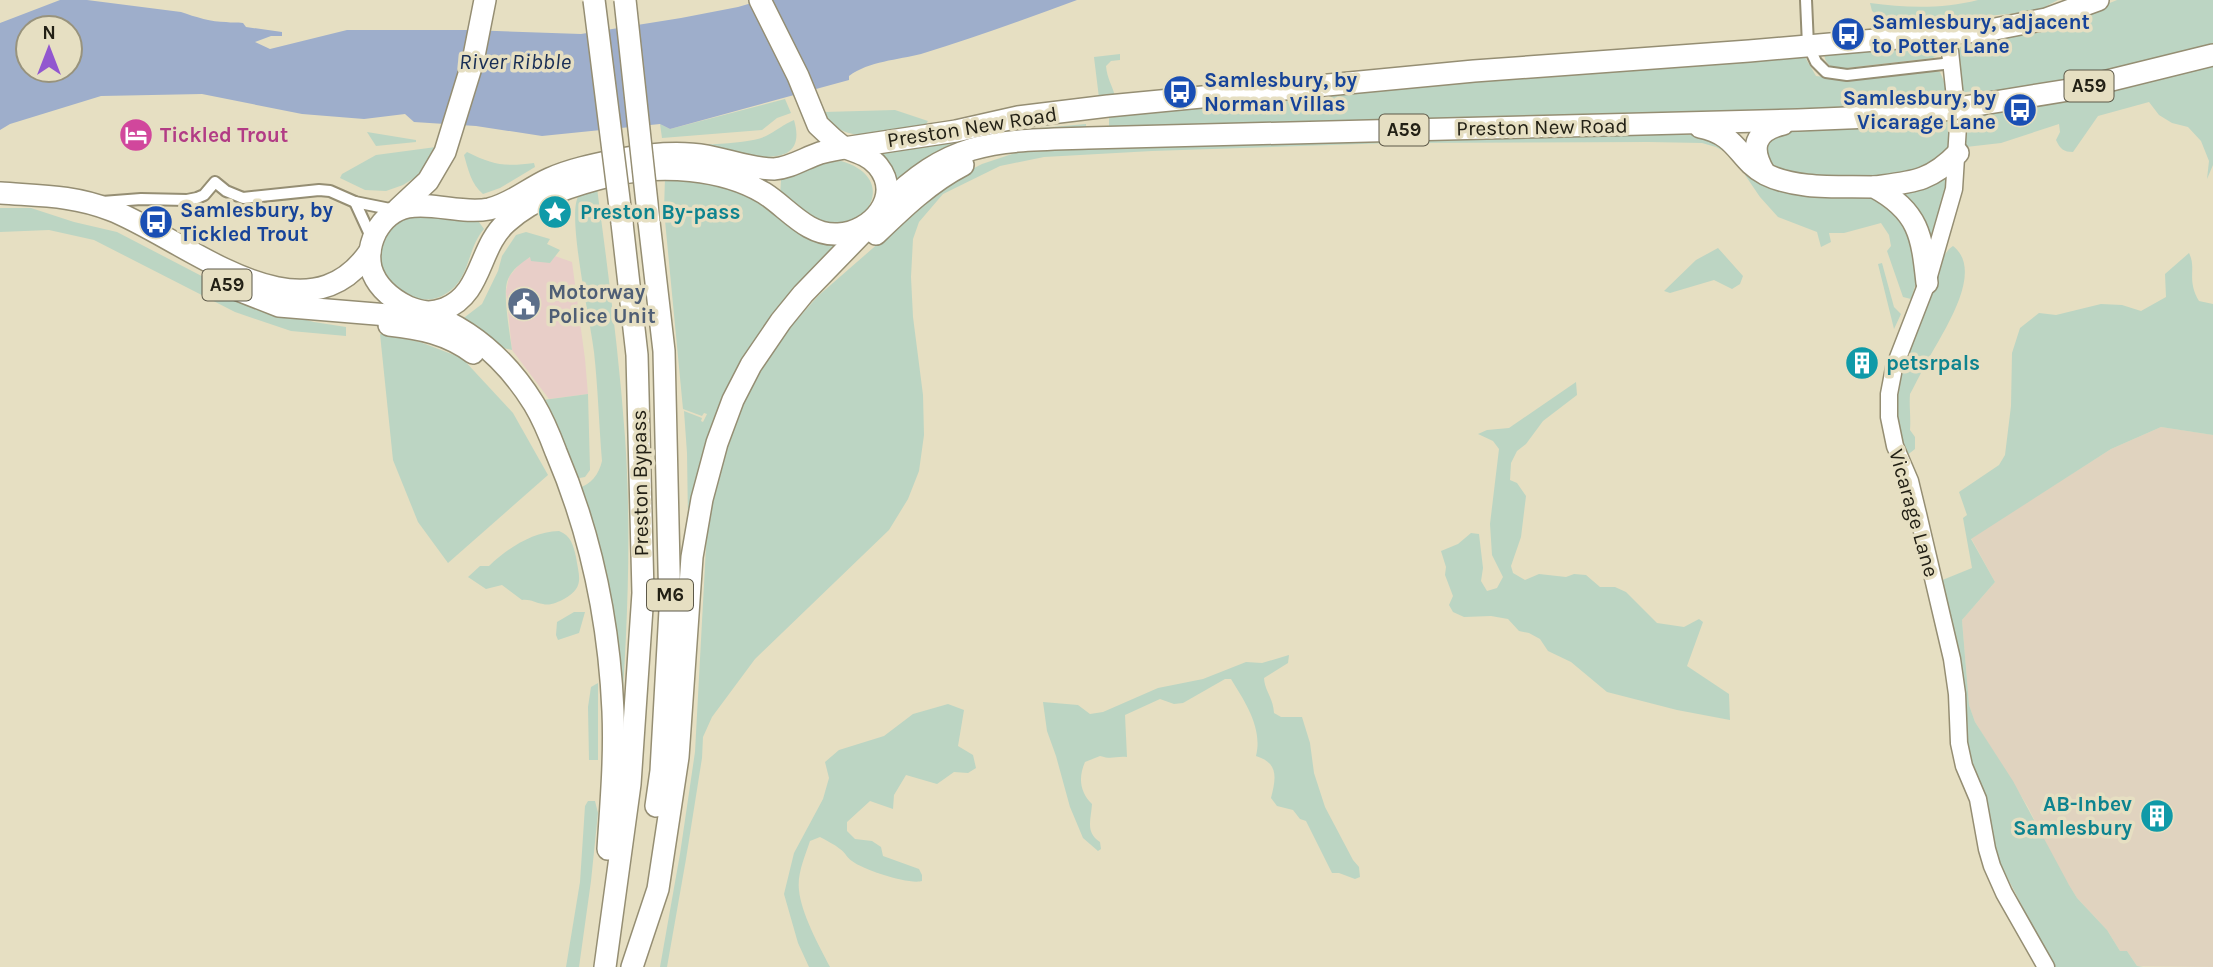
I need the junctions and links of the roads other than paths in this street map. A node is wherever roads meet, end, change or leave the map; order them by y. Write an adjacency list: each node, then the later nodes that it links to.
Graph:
1 (485, 0): 23 (highway)
2 (594, 0): 31 (highway, Preston Bypass / M6, bridge)
3 (625, 0): 32 (highway, Preston Bypass / M6, bridge)
4 (760, 0): 15 (highway)
5 (1806, 0): 9 (street)
6 (2098, 0): 7 (highway, Preston New Road)
7 (1969, 32): 8 (highway, Preston New Road); 11 (highway)
8 (1912, 37): 9 (highway, Preston New Road); 11 (highway)
9 (1808, 45): 11 (street); 15 (highway, Preston New Road)
10 (2213, 55): 12 (highway, Preston New Road / A59)
11 (1951, 57): 16 (street, Vicarage Lane)
12 (1798, 120): 13 (highway, Preston New Road / A59); 17 (highway)
13 (1669, 124): 14 (highway, Preston New Road / A59); 17 (highway)
14 (1038, 139): 24 (highway, Preston New Road / A59); 27 (highway)
15 (845, 148): 23 (highway, Preston New Road); 24 (highway)
16 (1958, 153): 18 (highway); 26 (street, Vicarage Lane)
17 (1765, 174): 18 (highway)
18 (1874, 187): 26 (highway)
19 (0, 193): 20 (highway, A59)
20 (48, 197): 22 (highway, A59); 28 (highway, A59)
21 (355, 202): 22 (street); 23 (street); 25 (street)
22 (92, 203): 25 (highway, A59)
23 (397, 210): 25 (highway)
24 (881, 211): 27 (highway); 29 (highway)
25 (371, 245): 29 (highway)
26 (1927, 283): 33 (street, Vicarage Lane)
27 (803, 294): 32 (highway)
28 (279, 306): 29 (highway, A59); 30 (highway)
29 (425, 313): 30 (highway)
30 (551, 440): 31 (highway)
31 (605, 967)
32 (632, 967)
33 (2046, 967)

